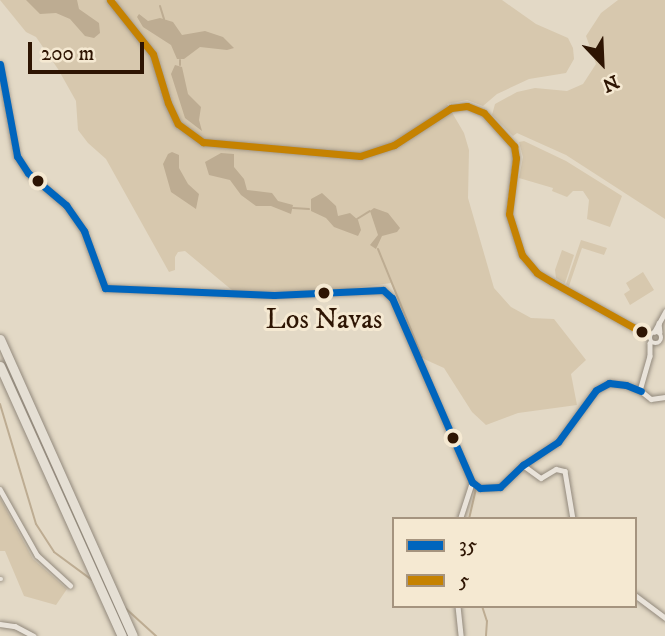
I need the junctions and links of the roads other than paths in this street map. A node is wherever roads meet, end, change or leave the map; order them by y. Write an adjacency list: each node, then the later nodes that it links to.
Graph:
1 (112, 0): 4 (street)
2 (0, 64): 14 (street)
3 (665, 312): 5 (street)
4 (642, 332): 5 (street); 7 (street)
5 (660, 335): 7 (street); 7 (street)
6 (0, 340): 25 (highway)
7 (650, 341): 9 (street)
8 (0, 366): 24 (highway)
9 (642, 379): 10 (street); 11 (street)
10 (626, 385): 11 (street); 13 (street)
11 (641, 391): 12 (street)
12 (665, 397)
13 (523, 465): 14 (street); 17 (street)
14 (474, 484): 16 (street)
15 (0, 489): 18 (street)
16 (461, 517)
17 (573, 517)
18 (70, 585)
19 (637, 597): 21 (street)
20 (458, 608): 26 (street)
21 (665, 618)
22 (0, 624): 23 (street)
23 (34, 636)
24 (122, 636)
25 (134, 636)
26 (461, 636)

